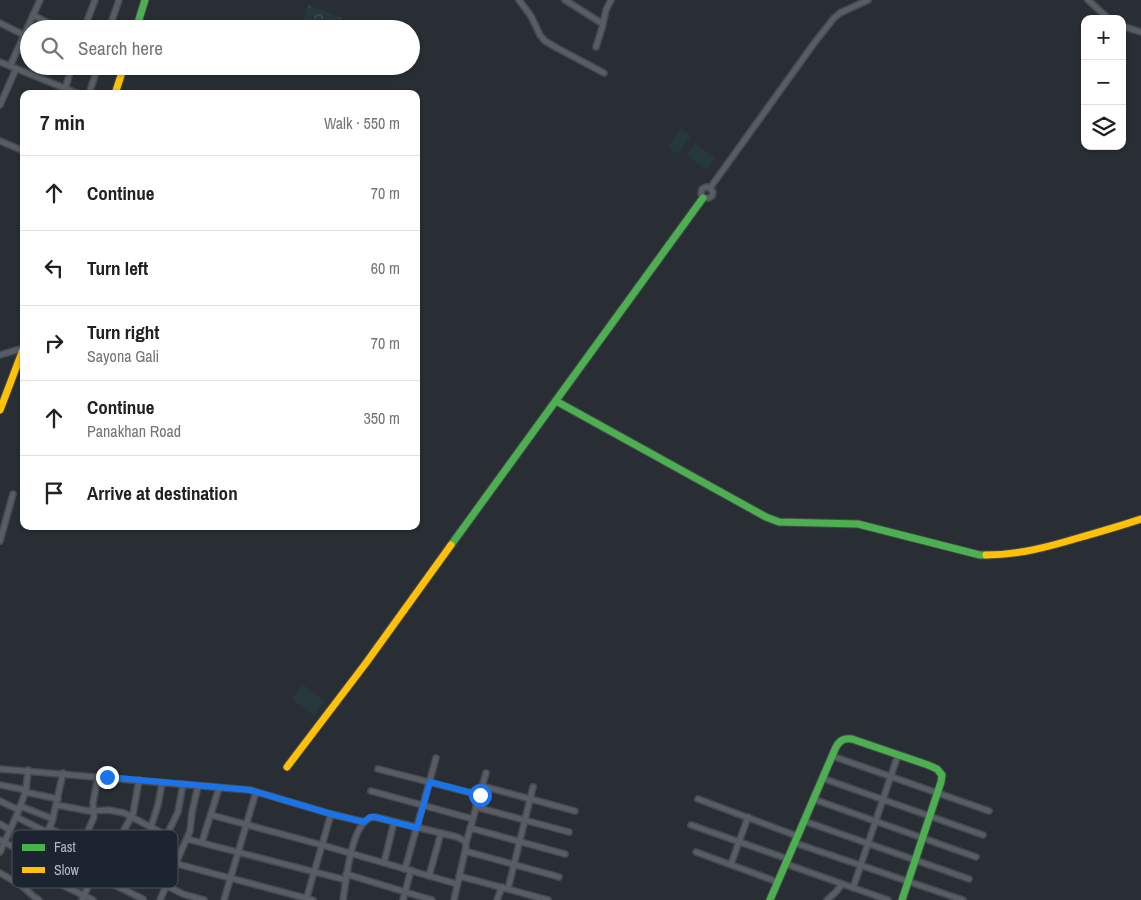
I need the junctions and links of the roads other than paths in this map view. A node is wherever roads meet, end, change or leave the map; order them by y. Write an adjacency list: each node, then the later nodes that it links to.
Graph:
1 (40, 0): 10 (street)
2 (95, 0): 14 (street)
3 (119, 0): 15 (street)
4 (145, 0): 16 (street)
5 (518, 0): 27 (street)
6 (565, 0): 18 (street)
7 (611, 0): 18 (street)
8 (868, 0): 38 (street)
9 (1088, 0): 11 (street)
10 (33, 15): 12 (street); 13 (street)
11 (1105, 15)
12 (31, 20)
13 (43, 20)
14 (87, 20)
15 (112, 20)
16 (139, 20)
17 (0, 23): 21 (street)
18 (603, 24): 23 (street)
19 (1126, 27): 20 (street)
20 (1141, 32)
21 (20, 33)
22 (20, 47): 25 (street)
23 (596, 48)
24 (0, 62): 25 (street)
25 (13, 67): 26 (street); 35 (street)
26 (20, 70)
27 (604, 73)
28 (32, 75): 32 (street)
29 (70, 75): 32 (street)
30 (95, 75): 33 (street)
31 (121, 75): 34 (street)
32 (66, 89)
33 (89, 90)
34 (116, 90)
35 (0, 105)
36 (0, 141): 37 (street)
37 (20, 149)
38 (710, 188): 39 (street); 39 (street)
39 (703, 198): 43 (street)
40 (20, 349): 41 (street)
41 (0, 355)
42 (20, 358): 44 (street)
43 (556, 401): 46 (street); 51 (street)
44 (0, 410)
45 (13, 494): 47 (street)
46 (1141, 519)
47 (0, 540)
48 (898, 755): 49 (street); 59 (street); 72 (street)
49 (832, 756): 58 (street); 59 (street)
50 (436, 758): 61 (street)
51 (287, 767)
52 (0, 769): 54 (street)
53 (378, 769): 61 (street)
54 (28, 770): 55 (street); 69 (street)
55 (63, 773): 57 (street); 79 (street)
56 (486, 773): 66 (street)
57 (98, 776): 60 (street); 84 (street)
58 (822, 778): 76 (street); 77 (street)
59 (891, 778): 72 (street); 77 (street)
60 (139, 780): 62 (street); 88 (street)
61 (430, 782): 73 (street); 80 (street)
62 (162, 783): 63 (street); 102 (street)
63 (183, 784): 65 (street); 110 (street)
64 (0, 785): 69 (street)
65 (198, 786): 68 (street); 115 (street)
66 (482, 786): 73 (street); 74 (street)
67 (533, 787): 74 (street)
68 (219, 788): 71 (street); 87 (street)
69 (25, 791): 79 (street); 82 (street)
70 (371, 791): 80 (street)
71 (256, 792): 86 (street); 100 (street)
72 (938, 793): 85 (street); 89 (street)
73 (480, 795): 81 (street)
74 (530, 798): 83 (street); 94 (street)
75 (698, 799): 91 (street)
76 (813, 799): 95 (street); 98 (street)
77 (883, 800): 89 (street); 98 (street)
78 (0, 801): 82 (street)
79 (57, 802): 84 (street); 93 (street)
80 (423, 805): 92 (street); 103 (street)
81 (476, 807): 92 (street); 94 (street)
82 (20, 808): 90 (street); 93 (street)
83 (575, 810)
84 (94, 811): 88 (street); 107 (street)
85 (989, 811)
86 (331, 814): 96 (street); 123 (street)
87 (210, 815): 100 (street); 118 (street)
88 (132, 816): 102 (street); 108 (street)
89 (930, 816): 113 (street); 114 (street)
90 (16, 817): 105 (street); 106 (street)
91 (748, 817): 116 (street); 120 (street)
92 (473, 818): 104 (street)
93 (53, 819): 106 (street)
94 (525, 821): 111 (street); 119 (street)
95 (804, 821): 116 (street); 122 (street)
96 (364, 822): 97 (street); 128 (street)
97 (394, 822): 103 (street); 134 (street)
98 (876, 822): 114 (street); 122 (street)
99 (0, 824): 105 (street)
100 (246, 824): 123 (street); 124 (street)
101 (691, 825): 120 (street)
102 (151, 827): 109 (street)
103 (417, 828): 112 (street); 139 (street)
104 (470, 828): 119 (street); 121 (street)
105 (10, 830): 117 (street)
106 (48, 830)
107 (88, 830)
108 (124, 830)
109 (156, 830)
110 (169, 830)
111 (569, 832)
112 (441, 833): 121 (street); 142 (street)
113 (983, 835)
114 (923, 838): 130 (street); 132 (street)
115 (187, 839): 118 (street); 131 (street)
116 (796, 840): 133 (street); 138 (street)
117 (2, 841): 126 (street)
118 (202, 842): 124 (street)
119 (519, 842): 129 (street); 137 (street)
120 (738, 842): 133 (street); 135 (street)
121 (466, 843): 125 (street)
122 (869, 843): 132 (street); 138 (street)
123 (322, 845): 128 (street); 141 (street)
124 (238, 851): 141 (street); 146 (street)
125 (465, 851): 137 (street); 143 (street)
126 (0, 852)
127 (696, 852): 135 (street)
128 (351, 853): 134 (street); 144 (street)
129 (565, 854)
130 (976, 857)
131 (178, 859)
132 (915, 860): 148 (street); 149 (street)
133 (787, 862): 150 (street); 152 (street)
134 (384, 863): 139 (street)
135 (731, 864): 150 (street)
136 (178, 865): 146 (street)
137 (514, 865): 145 (street); 160 (street)
138 (861, 865): 149 (street); 159 (street)
139 (408, 870): 142 (street); 161 (street)
140 (0, 872): 147 (street)
141 (314, 872): 144 (street); 165 (street)
142 (429, 876): 151 (street)
143 (460, 876): 151 (street); 153 (street)
144 (346, 877): 161 (street); 173 (street)
145 (559, 877)
146 (230, 878): 165 (street); 171 (street)
147 (12, 879)
148 (969, 879)
149 (908, 881): 182 (street); 183 (street)
150 (778, 882): 179 (street)
151 (458, 884): 176 (street)
152 (842, 884): 159 (street); 162 (street)
153 (502, 887): 160 (street); 177 (street)
154 (25, 888): 167 (street)
155 (64, 888): 163 (street)
156 (121, 888): 164 (street)
157 (165, 888): 169 (street)
158 (172, 888): 170 (street)
159 (853, 888): 181 (street)
160 (508, 889): 178 (street)
161 (405, 892): 174 (street); 175 (street)
162 (836, 892): 166 (street); 180 (street)
163 (83, 898): 168 (street)
164 (143, 899)
165 (306, 899): 172 (street)
166 (838, 899)
167 (39, 900)
168 (93, 900)
169 (160, 900)
170 (204, 900)
171 (224, 900)
172 (313, 900)
173 (345, 900)
174 (403, 900)
175 (432, 900)
176 (454, 900)
177 (498, 900)
178 (548, 900)
179 (770, 900)
180 (827, 900)
181 (888, 900)
182 (902, 900)
183 (962, 900)

